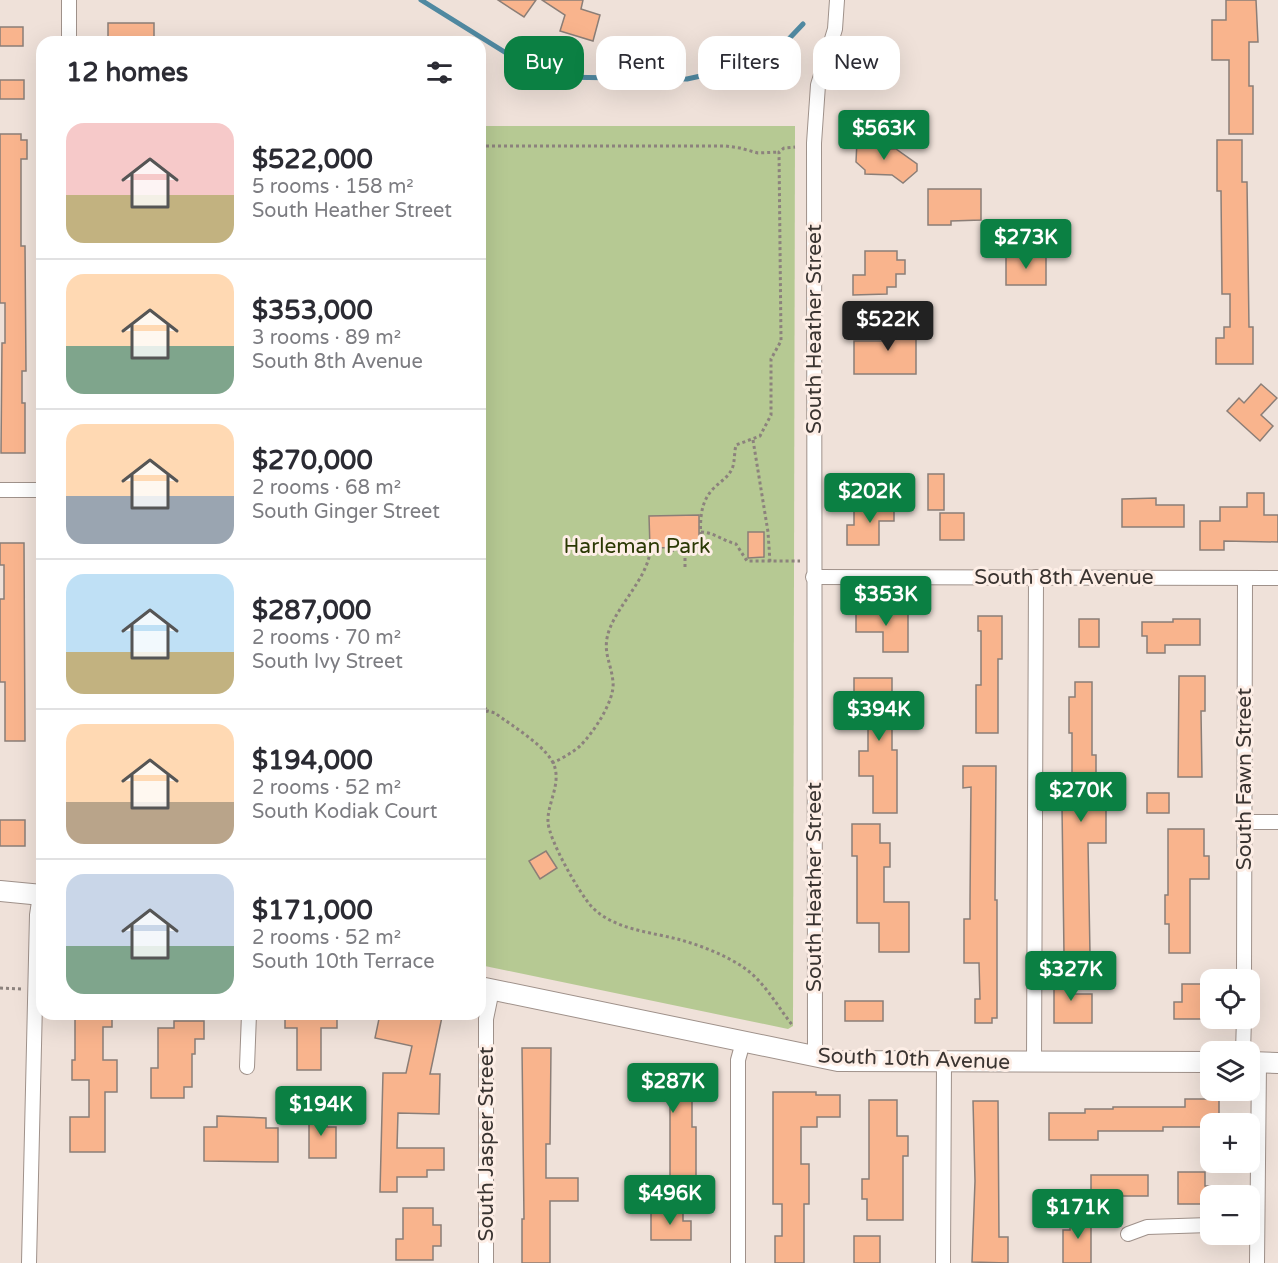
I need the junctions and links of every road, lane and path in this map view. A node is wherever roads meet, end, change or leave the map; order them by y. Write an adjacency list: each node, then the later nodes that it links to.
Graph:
1 (69, 0): 3 (street)
2 (837, 0): 12 (street, South Heather Street)
3 (69, 36)
4 (486, 146): 6 (path)
5 (795, 147): 6 (path)
6 (779, 152): 7 (path)
7 (753, 440): 10 (path); 13 (path)
8 (0, 490): 9 (street)
9 (36, 490)
10 (701, 532): 11 (path); 13 (path)
11 (685, 550): 14 (path); 20 (path)
12 (813, 561): 13 (path); 15 (street, South Heather Street)
13 (770, 562)
14 (685, 567)
15 (813, 577): 16 (street, South 8th Avenue); 33 (street, South Heather Street)
16 (1036, 577): 17 (street, South 8th Avenue); 35 (street)
17 (1245, 578): 18 (street, South 8th Avenue); 21 (street, South Fawn Street)
18 (1278, 578)
19 (488, 711): 20 (path)
20 (552, 763): 31 (path)
21 (1244, 822): 22 (street); 26 (street, South Fawn Street)
22 (1278, 822)
23 (0, 891): 24 (main road)
24 (36, 895)
25 (36, 952): 28 (street)
26 (1244, 969)
27 (0, 988): 28 (path)
28 (35, 989): 43 (street)
29 (486, 989): 32 (main road, South 10th Avenue); 44 (street, South Jasper Street)
30 (249, 1020): 37 (street)
31 (793, 1026)
32 (743, 1042): 33 (main road, South 10th Avenue); 45 (street)
33 (815, 1056): 34 (main road, South 10th Avenue)
34 (944, 1062): 35 (main road, South 10th Avenue); 46 (street)
35 (1034, 1062): 36 (main road, South 10th Avenue)
36 (1200, 1062)
37 (247, 1067)
38 (1256, 1101): 39 (street)
39 (1254, 1185)
40 (1200, 1226): 41 (street)
41 (1128, 1234)
42 (1255, 1245): 47 (street)
43 (29, 1263)
44 (486, 1263)
45 (738, 1263)
46 (943, 1263)
47 (1257, 1263)

